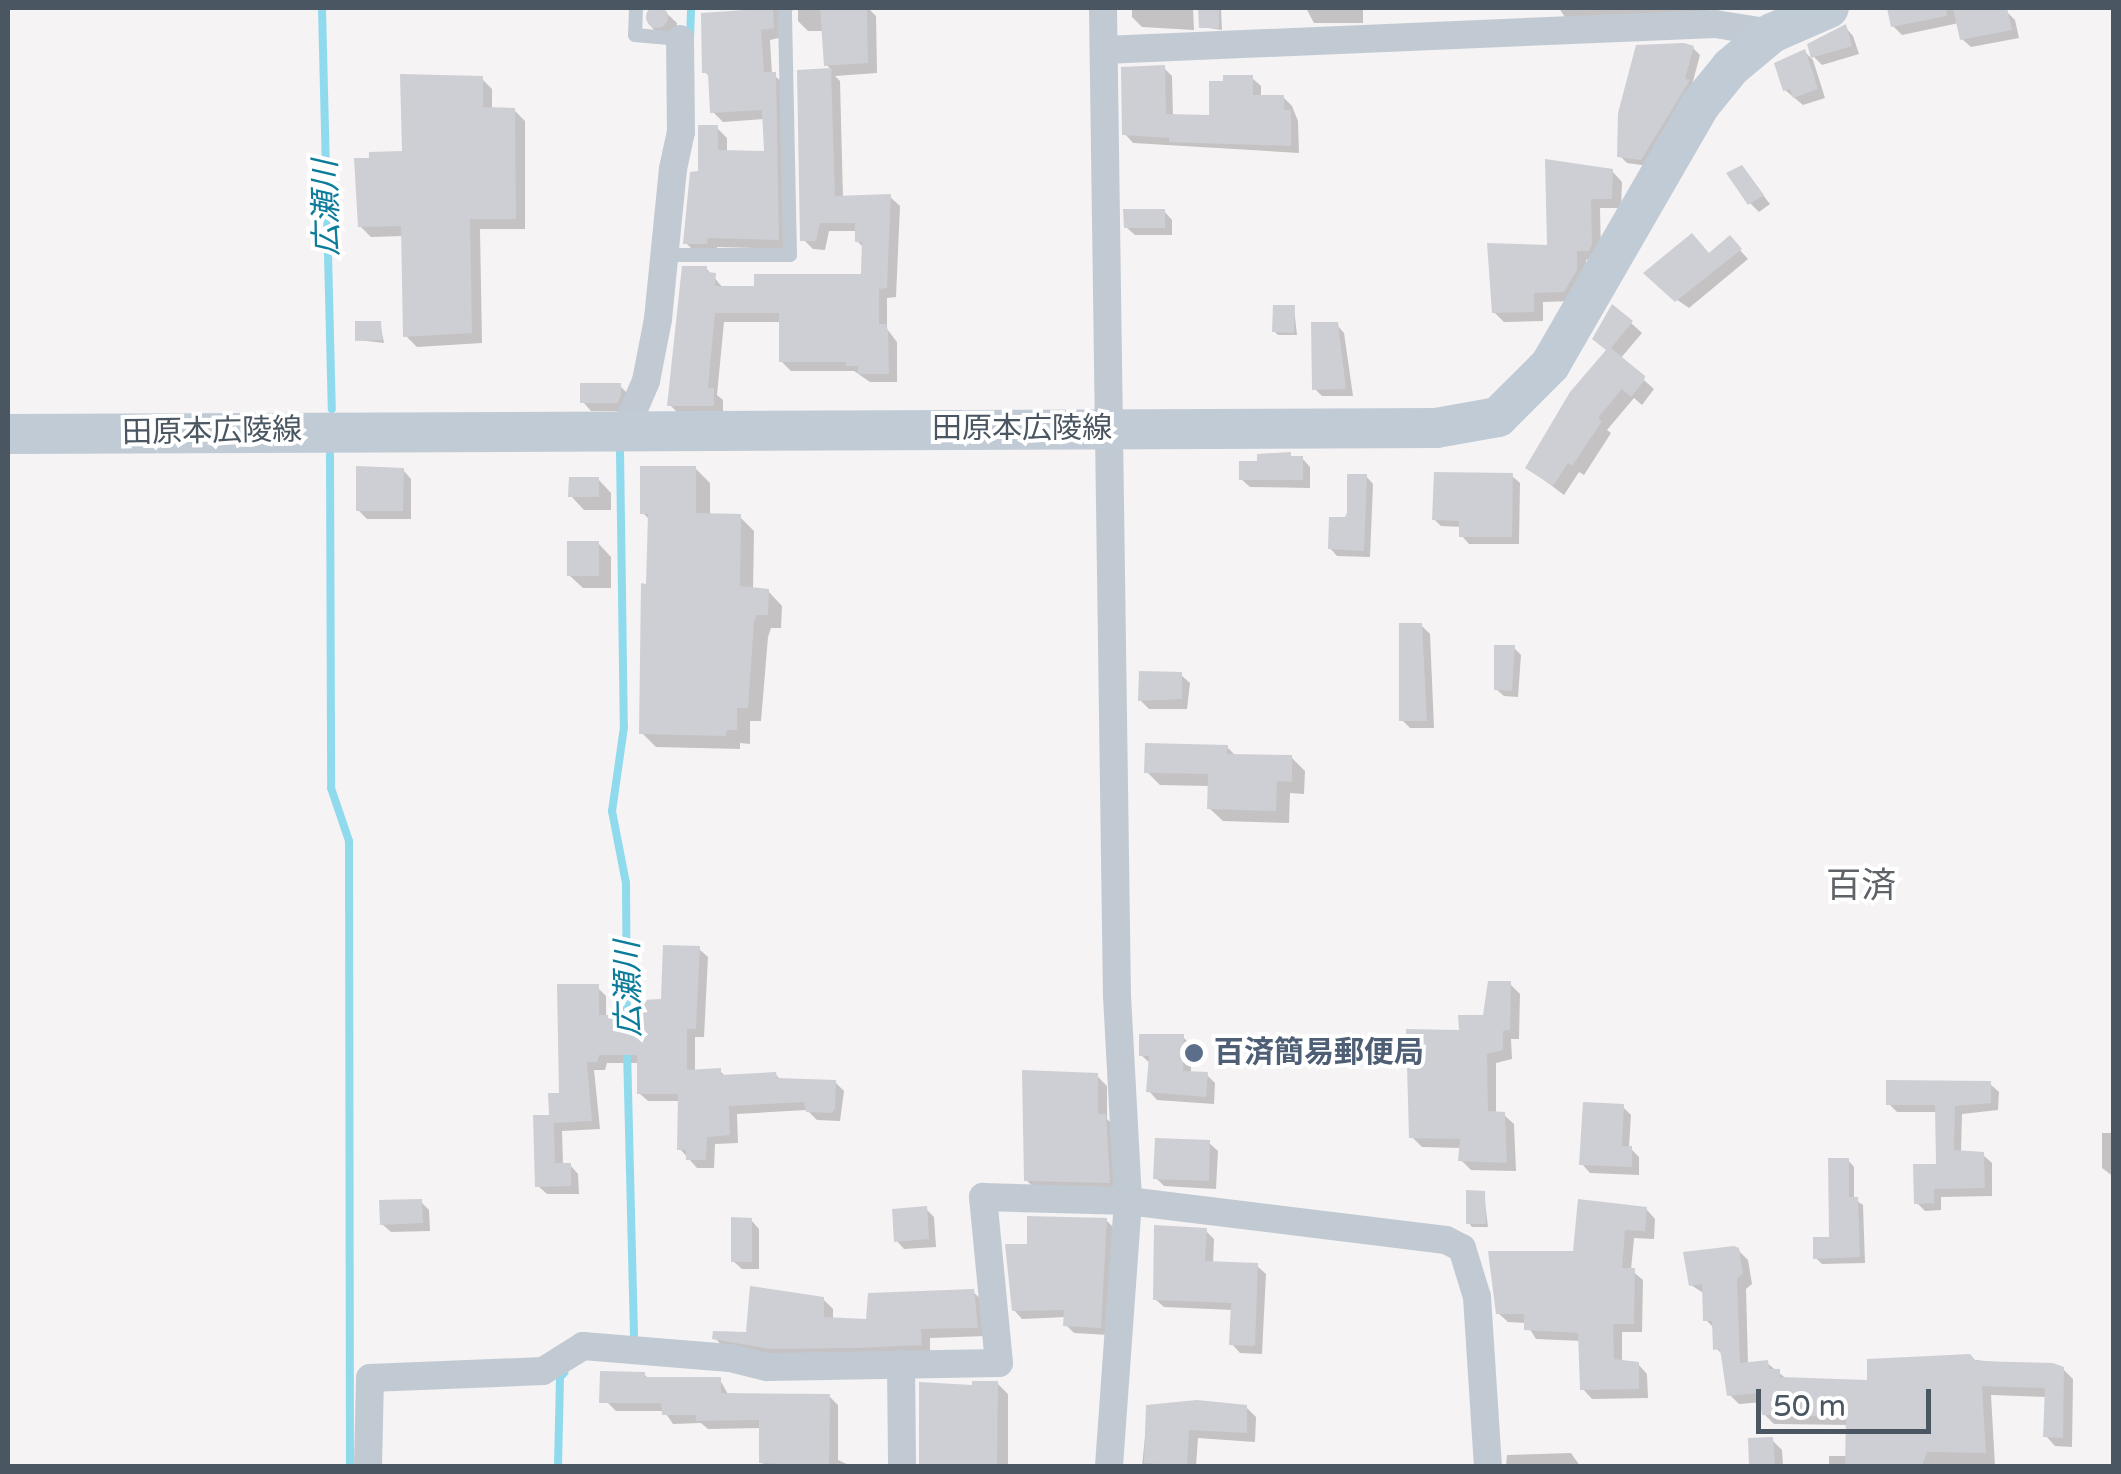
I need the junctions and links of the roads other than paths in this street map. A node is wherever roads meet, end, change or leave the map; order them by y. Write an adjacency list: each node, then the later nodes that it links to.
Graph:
1 (636, 8): 6 (lane)
2 (785, 8): 8 (lane)
3 (1103, 8): 7 (street)
4 (1829, 8): 5 (main road, 田原本広陵線)
5 (1772, 33): 7 (street); 9 (main road, 田原本広陵線)
6 (680, 40): 8 (street)
7 (1104, 50): 9 (street)
8 (672, 255): 10 (street)
9 (1107, 429): 10 (main road, 田原本広陵線); 12 (street)
10 (626, 430): 11 (main road, 田原本広陵線)
11 (8, 434)
12 (1128, 1200): 13 (street); 16 (street); 17 (street)
13 (900, 1364): 14 (street); 15 (street)
14 (368, 1466)
15 (902, 1466)
16 (1109, 1466)
17 (1488, 1466)

